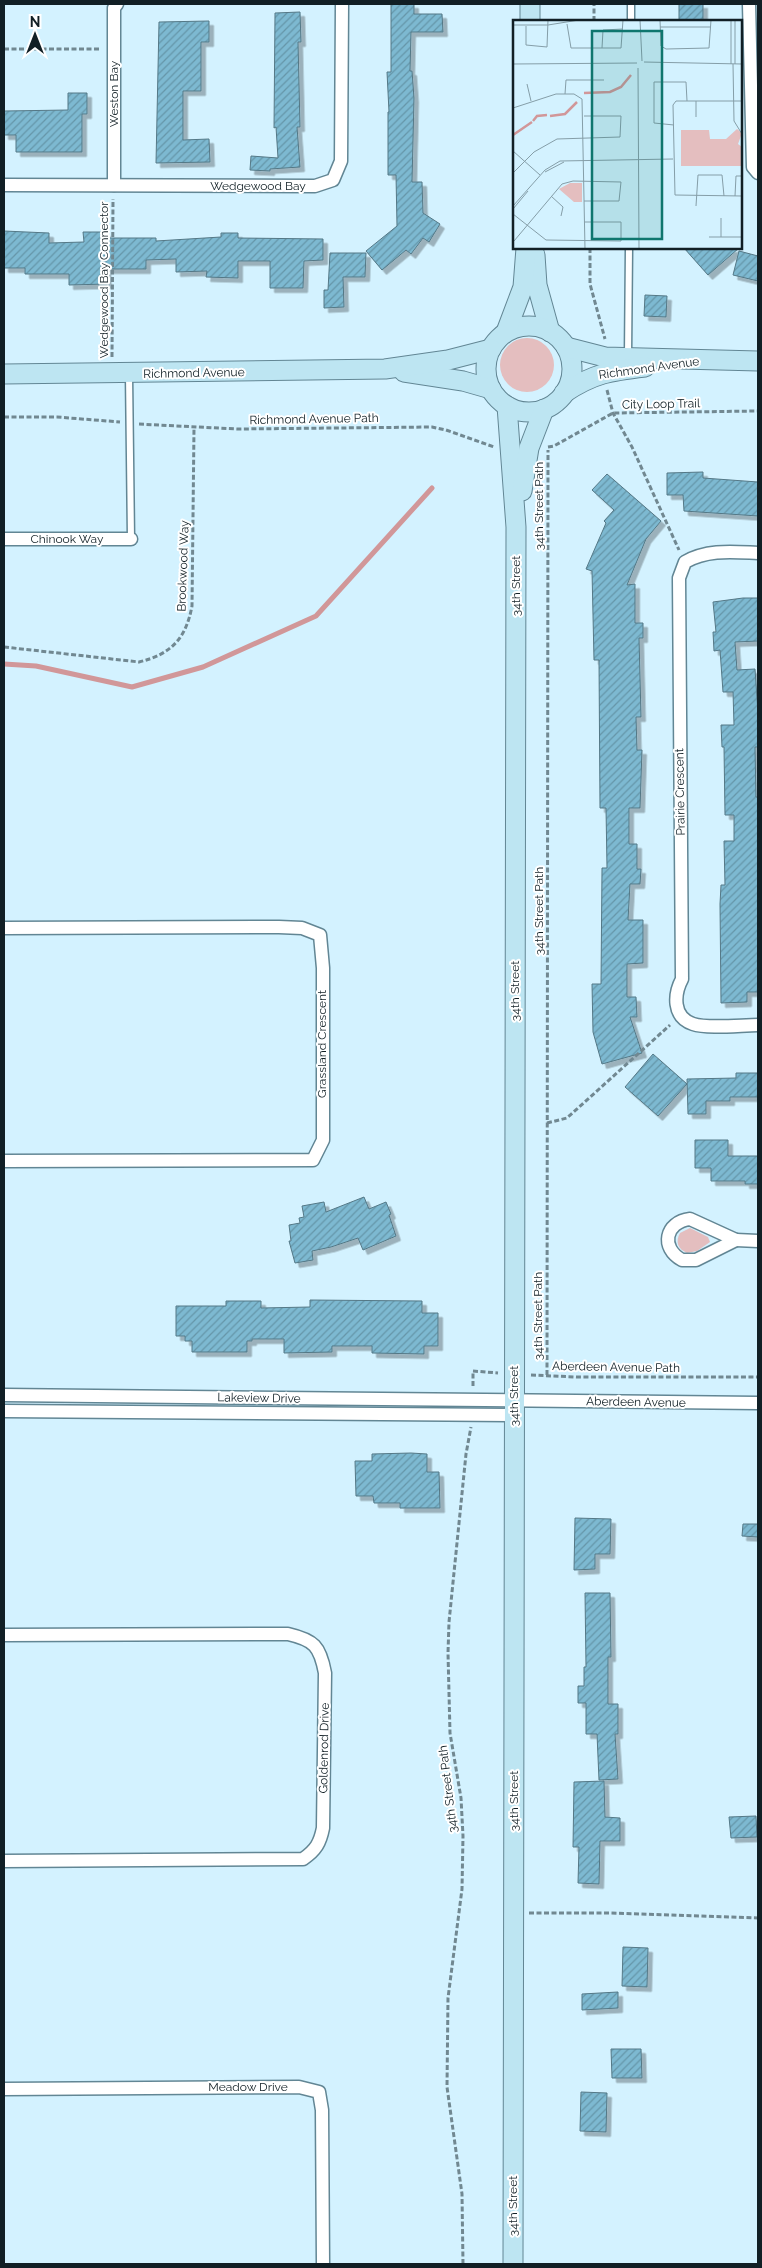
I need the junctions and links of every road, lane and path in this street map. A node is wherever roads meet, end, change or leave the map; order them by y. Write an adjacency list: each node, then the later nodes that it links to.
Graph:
1 (117, 4): 11 (street, Weston Bay)
2 (342, 4): 15 (street, Wedgewood Bay)
3 (530, 4): 7 (street)
4 (594, 4): 8 (path)
5 (631, 4): 9 (lane)
6 (749, 4): 12 (street)
7 (530, 20)
8 (594, 20)
9 (631, 20)
10 (4, 49): 11 (path)
11 (115, 49): 15 (street, Weston Bay)
12 (754, 87): 13 (street)
13 (758, 172)
14 (4, 185): 15 (street, Wedgewood Bay)
15 (114, 186): 30 (path, Wedgewood Bay Connector)
16 (526, 249): 20 (street)
17 (535, 249): 21 (street)
18 (590, 249): 27 (path, City Loop Trail)
19 (629, 249): 24 (lane)
20 (506, 332): 21 (street); 23 (street)
21 (550, 332): 22 (street)
22 (566, 347): 27 (street, Richmond Avenue); 32 (street)
23 (490, 349): 28 (street, Richmond Avenue); 31 (street)
24 (628, 358): 25 (street, Richmond Avenue); 27 (street, Richmond Avenue)
25 (708, 360): 26 (street, Richmond Avenue); 27 (street, Richmond Avenue)
26 (758, 360)
27 (605, 365): 32 (street, Richmond Avenue); 36 (path, City Loop Trail)
28 (385, 370): 30 (street, Richmond Avenue); 31 (street, Richmond Avenue)
29 (4, 374): 30 (street, Richmond Avenue)
30 (121, 374): 38 (lane)
31 (491, 389): 33 (street)
32 (564, 393): 34 (street)
33 (507, 406): 34 (street); 41 (street, 34th Street)
34 (544, 409): 41 (street, 34th Street)
35 (758, 411): 36 (path, City Loop Trail)
36 (613, 413): 40 (path, Richmond Avenue Path); 45 (path)
37 (4, 417): 38 (path, Richmond Avenue Path)
38 (129, 423): 39 (path, Richmond Avenue Path); 43 (lane)
39 (194, 428): 41 (path, Richmond Avenue Path); 46 (path, Brookwood Way)
40 (548, 447): 41 (path, Richmond Avenue Path); 50 (path, 34th Street Path)
41 (520, 448): 54 (street, 34th Street)
42 (4, 539): 43 (street, Chinook Way)
43 (131, 539)
44 (758, 553): 45 (street)
45 (685, 562): 49 (street, Prairie Crescent)
46 (4, 647)
47 (4, 928): 51 (street, Grassland Crescent)
48 (670, 1025): 50 (path)
49 (758, 1025)
50 (547, 1123): 55 (path, 34th Street Path)
51 (4, 1161)
52 (736, 1240): 52 (street); 53 (street)
53 (758, 1240)
54 (514, 1374): 55 (path, Aberdeen Avenue Path); 58 (path, Aberdeen Avenue Path); 60 (street, 34th Street)
55 (547, 1375): 56 (path, Aberdeen Avenue Path)
56 (758, 1378)
57 (4, 1396): 58 (street, Lakeview Drive)
58 (474, 1400): 60 (street, Lakeview Drive)
59 (758, 1403): 60 (street, Aberdeen Avenue)
60 (514, 1408): 62 (street, Lakeview Drive); 65 (street, 34th Street)
61 (4, 1411): 62 (street, Lakeview Drive)
62 (472, 1415): 69 (path, 34th Street Path)
63 (4, 1635): 64 (street, Goldenrod Drive)
64 (4, 1861)
65 (514, 1913): 66 (path); 70 (street, 34th Street)
66 (758, 1918)
67 (4, 2089): 68 (street, Meadow Drive)
68 (323, 2264)
69 (463, 2264)
70 (513, 2264)

